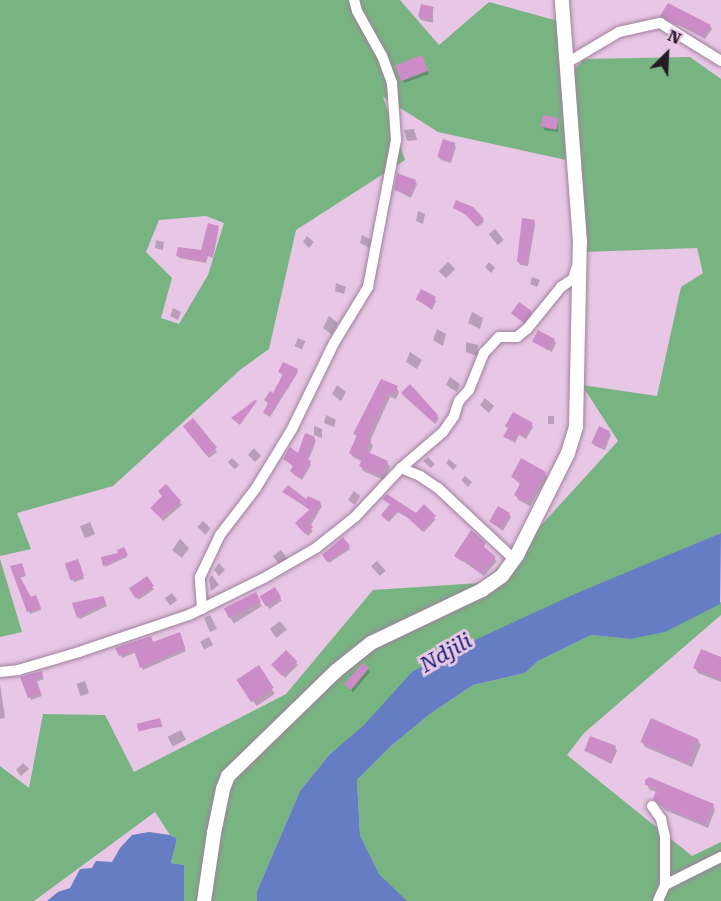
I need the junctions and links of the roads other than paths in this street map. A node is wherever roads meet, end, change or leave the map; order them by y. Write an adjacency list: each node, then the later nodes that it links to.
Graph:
1 (354, 0): 8 (street)
2 (562, 0): 4 (street)
3 (721, 61): 4 (street)
4 (565, 64): 5 (street)
5 (580, 242): 6 (street); 7 (street)
6 (401, 468): 7 (street); 8 (street)
7 (514, 559): 13 (street)
8 (202, 609): 9 (street)
9 (0, 672)
10 (652, 806): 12 (street)
11 (721, 857): 12 (street)
12 (665, 885): 14 (street)
13 (204, 901)
14 (658, 901)

